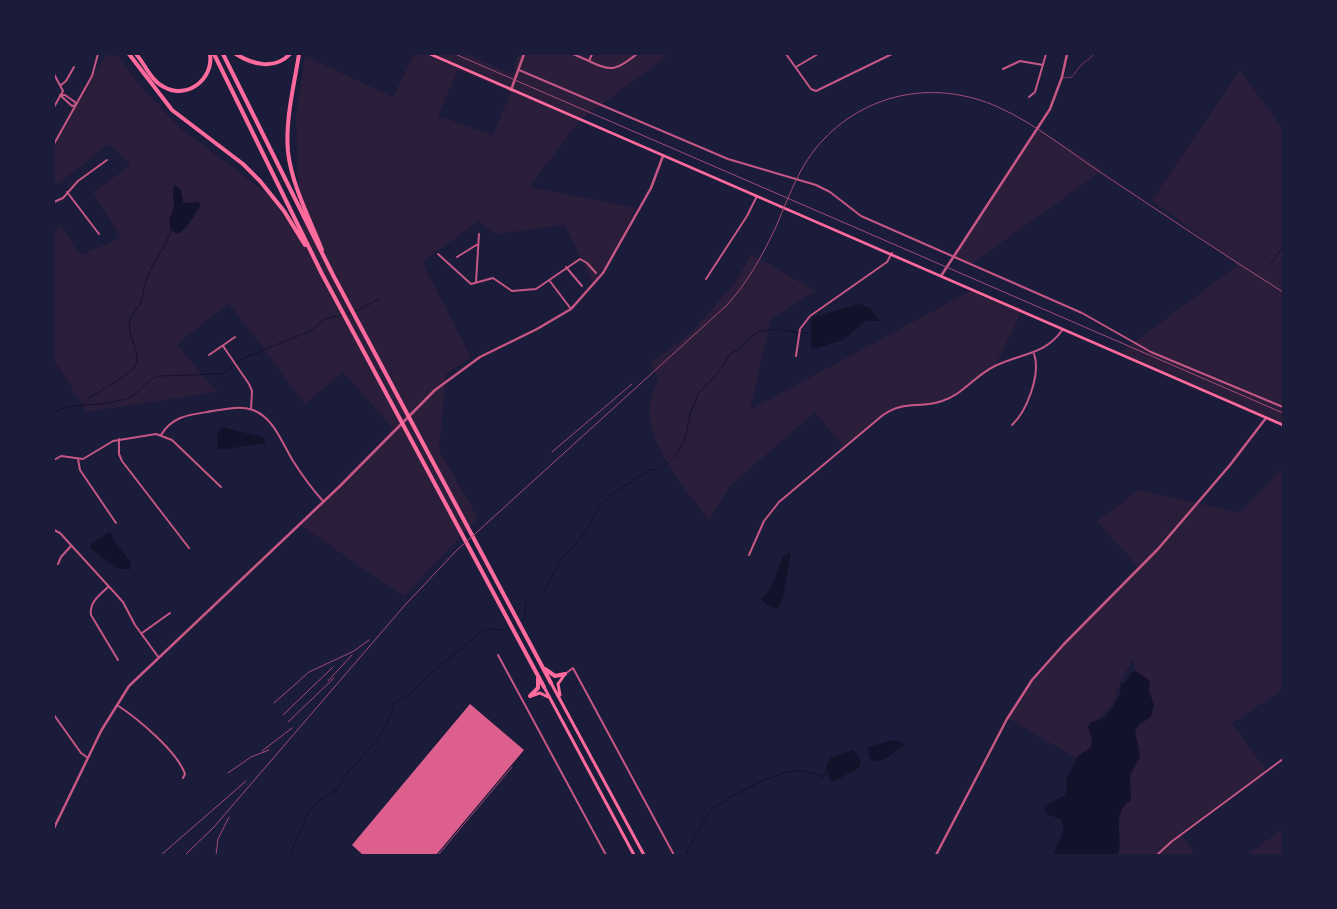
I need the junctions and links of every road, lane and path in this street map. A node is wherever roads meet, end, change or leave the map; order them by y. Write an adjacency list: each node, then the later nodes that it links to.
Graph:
1 (98, 54): 33 (street)
2 (130, 54): 50 (highway)
3 (136, 54): 4 (highway)
4 (210, 54)
5 (214, 54): 50 (highway)
6 (223, 54): 51 (highway)
7 (236, 54): 8 (highway)
8 (290, 54)
9 (299, 54): 51 (highway)
10 (430, 54): 30 (main road)
11 (524, 54): 26 (street)
12 (573, 54): 21 (street)
13 (592, 54): 21 (street)
14 (637, 54): 21 (street)
15 (786, 54): 24 (street)
16 (818, 54): 24 (street)
17 (892, 54): 24 (street)
18 (1046, 54): 22 (street)
19 (1067, 54): 28 (street)
20 (1095, 54): 28 (lane)
21 (589, 61)
22 (1043, 65): 25 (street); 32 (street)
23 (74, 67): 29 (street)
24 (796, 67)
25 (1003, 69)
26 (519, 70): 30 (street); 46 (street)
27 (54, 76): 29 (street)
28 (1062, 77): 46 (street)
29 (60, 85): 31 (street)
30 (511, 90): 36 (main road)
31 (60, 95): 33 (street); 33 (street); 34 (street)
32 (1030, 97)
33 (76, 105): 35 (street)
34 (54, 107)
35 (54, 144)
36 (663, 156): 39 (main road); 57 (street)
37 (107, 160): 38 (street)
38 (67, 192): 40 (street); 41 (street)
39 (757, 196): 44 (main road); 54 (street)
40 (54, 202)
41 (99, 234)
42 (479, 234): 43 (street)
43 (478, 244): 47 (street); 55 (street)
44 (892, 253): 52 (main road); 63 (street)
45 (438, 254): 55 (street)
46 (954, 256): 52 (street); 64 (street)
47 (457, 257)
48 (566, 267): 49 (street); 53 (street); 56 (street)
49 (596, 273)
50 (322, 274): 89 (highway)
51 (332, 275): 87 (highway)
52 (941, 276): 58 (main road)
53 (549, 280): 55 (street); 57 (street)
54 (706, 280)
55 (476, 282)
56 (582, 286)
57 (571, 309): 74 (street)
58 (1063, 329): 61 (street); 66 (main road)
59 (235, 337): 60 (street)
60 (223, 346): 62 (street); 65 (street)
61 (1034, 354): 67 (street); 79 (street)
62 (209, 355)
63 (796, 356)
64 (1283, 407)
65 (251, 410): 69 (street); 74 (street)
66 (1266, 418): 68 (main road); 106 (street)
67 (1012, 425)
68 (1283, 425)
69 (161, 435): 70 (street); 73 (street)
70 (119, 439): 71 (street); 78 (street)
71 (78, 458): 72 (street); 75 (street)
72 (54, 460)
73 (221, 487)
74 (323, 501): 85 (street)
75 (116, 523)
76 (54, 530): 77 (street)
77 (72, 546): 80 (street); 81 (street)
78 (189, 548)
79 (749, 555)
80 (58, 564)
81 (109, 586): 83 (street); 86 (street)
82 (170, 613): 83 (street)
83 (141, 634): 85 (street)
84 (498, 655): 94 (street)
85 (159, 658): 95 (street)
86 (118, 660)
87 (539, 661): 88 (highway); 90 (highway)
88 (565, 674): 96 (highway); 105 (street)
89 (537, 676): 91 (highway); 92 (highway)
90 (551, 683): 96 (highway)
91 (544, 688): 93 (highway)
92 (530, 696): 93 (highway); 94 (street)
93 (550, 699): 103 (highway)
94 (522, 700): 102 (street)
95 (117, 704): 98 (street); 100 (street)
96 (564, 708): 104 (highway)
97 (54, 715): 98 (street)
98 (88, 758): 101 (street)
99 (1283, 759): 107 (street)
100 (183, 778)
101 (54, 828)
102 (606, 855)
103 (634, 855)
104 (644, 855)
105 (674, 855)
106 (936, 855)
107 (1157, 855)

